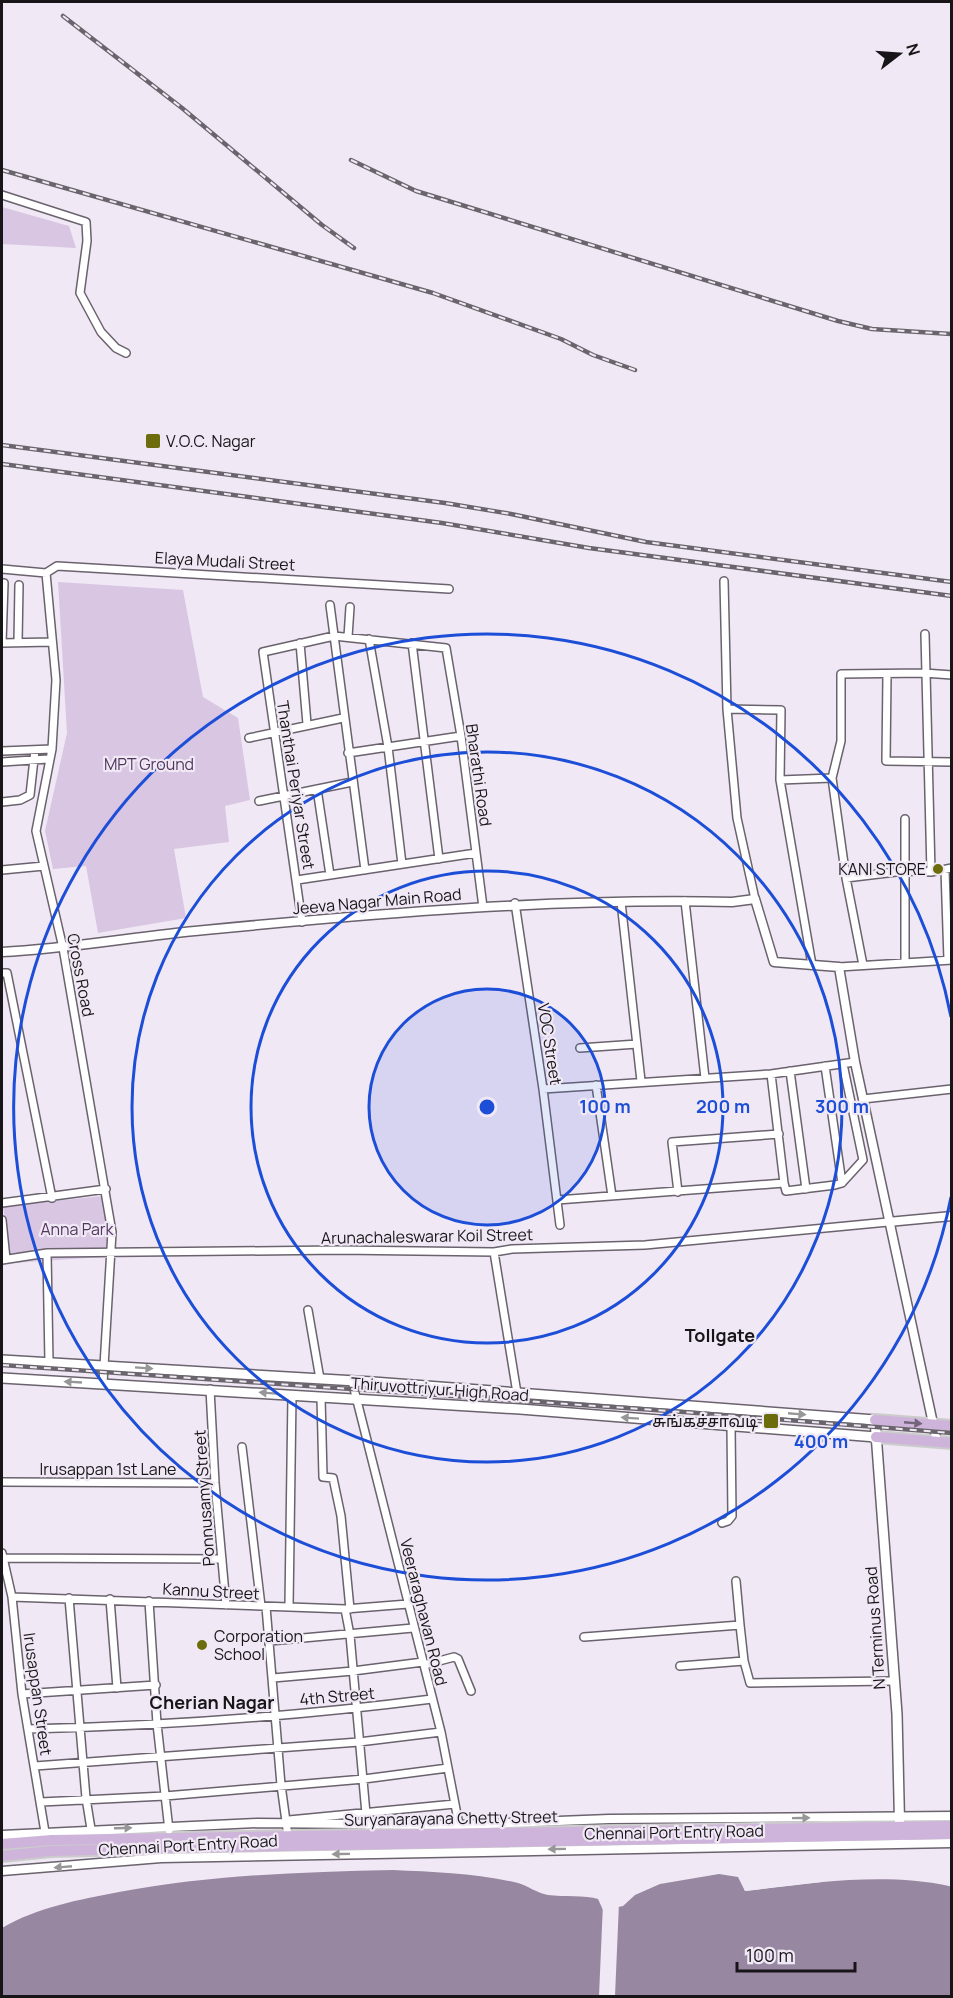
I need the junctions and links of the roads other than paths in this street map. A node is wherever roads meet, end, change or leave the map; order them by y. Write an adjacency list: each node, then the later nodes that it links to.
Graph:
1 (2, 195): 2 (street)
2 (126, 353)
3 (2, 569): 4 (street, Elaya Mudali Street)
4 (46, 573): 8 (street, Elaya Mudali Street); 16 (street, Cross Road)
5 (724, 581): 22 (street)
6 (4, 583): 15 (street)
7 (19, 585): 15 (street)
8 (449, 589)
9 (330, 606): 12 (street)
10 (350, 607): 13 (street)
11 (925, 634): 19 (street)
12 (333, 636): 13 (street); 17 (street); 23 (street)
13 (348, 637): 14 (street)
14 (369, 639): 18 (street); 29 (street)
15 (18, 642): 16 (street)
16 (52, 642): 31 (street, Cross Road)
17 (300, 643): 24 (street); 25 (street, Thanthai Periyar Street)
18 (412, 643): 26 (street, Bharathi Road); 28 (street)
19 (924, 673): 20 (street); 21 (street); 36 (street)
20 (887, 675): 36 (street); 39 (street)
21 (951, 675)
22 (727, 709): 40 (street); 59 (street)
23 (343, 718): 24 (street); 33 (street)
24 (307, 724): 25 (street)
25 (275, 731): 27 (street); 43 (street, Thanthai Periyar Street)
26 (461, 736): 28 (street); 47 (street, Bharathi Road)
27 (249, 738)
28 (426, 741): 29 (street); 48 (street)
29 (388, 747): 33 (street); 49 (street)
30 (35, 750): 31 (street); 32 (street); 34 (street)
31 (52, 750): 35 (street, Cross Road)
32 (2, 751)
33 (348, 753): 41 (street)
34 (34, 759): 35 (street); 37 (street); 45 (street)
35 (48, 759): 50 (street, Cross Road)
36 (926, 761): 38 (street); 55 (street)
37 (2, 762)
38 (951, 762)
39 (832, 778): 40 (street); 57 (street)
40 (780, 780): 69 (street)
41 (352, 782): 42 (street); 53 (street)
42 (317, 789): 43 (street); 56 (street)
43 (282, 795): 44 (street); 58 (street, Thanthai Periyar Street)
44 (259, 801)
45 (2, 802)
46 (904, 819): 54 (street)
47 (476, 853): 48 (street); 63 (street, Bharathi Road)
48 (439, 859): 49 (street)
49 (402, 864): 53 (street)
50 (44, 866): 52 (street); 65 (street, Cross Road)
51 (948, 869): 55 (street); 67 (street)
52 (2, 870)
53 (365, 870): 56 (street)
54 (904, 871): 55 (street); 57 (street); 68 (street)
55 (931, 872)
56 (330, 875): 58 (street)
57 (846, 878): 70 (street)
58 (297, 880): 64 (street, Thanthai Periyar Street)
59 (755, 899): 60 (street, Jeeva Nagar Main Road); 69 (street)
60 (685, 901): 61 (street, Jeeva Nagar Main Road); 80 (street)
61 (621, 902): 62 (street, Jeeva Nagar Main Road); 73 (street)
62 (515, 903): 63 (street, Jeeva Nagar Main Road); 83 (street, VOC Street)
63 (483, 907): 64 (street, Jeeva Nagar Main Road)
64 (302, 922): 65 (street, Jeeva Nagar Main Road)
65 (63, 948): 66 (street, Jeeva Nagar Main Road); 89 (street, Cross Road)
66 (2, 952)
67 (950, 960): 68 (street)
68 (905, 963): 70 (street)
69 (812, 965): 71 (street)
70 (863, 965): 71 (street)
71 (839, 967): 75 (street)
72 (2, 973): 93 (street)
73 (637, 1044): 74 (street); 81 (street)
74 (580, 1048)
75 (855, 1062): 76 (street); 85 (street)
76 (843, 1064): 77 (street); 88 (street)
77 (825, 1066): 78 (street); 88 (street)
78 (790, 1071): 79 (street); 90 (street)
79 (771, 1074): 80 (street); 86 (street)
80 (705, 1078): 81 (street)
81 (641, 1081): 82 (street)
82 (596, 1085): 83 (street); 92 (street)
83 (543, 1089): 94 (street, VOC Street)
84 (951, 1089): 85 (street)
85 (863, 1099): 98 (street)
86 (779, 1134): 87 (street); 91 (street)
87 (784, 1183): 90 (street); 91 (street)
88 (842, 1183): 90 (street)
89 (106, 1189): 93 (street); 100 (street, Cross Road)
90 (806, 1189)
91 (678, 1192): 92 (street)
92 (612, 1196): 94 (street)
93 (51, 1198): 95 (street)
94 (557, 1200): 99 (street, VOC Street)
95 (2, 1203)
96 (951, 1216): 98 (street)
97 (2, 1220): 105 (street)
98 (888, 1222): 103 (street, Arunachaleswarar Koil Street); 120 (street)
99 (560, 1225)
100 (113, 1239): 101 (street, Cross Road); 102 (street)
101 (110, 1252): 102 (street, Arunachaleswarar Koil Street); 104 (street, Arunachaleswarar Koil Street); 109 (street, Cross Road)
102 (125, 1252): 103 (street, Arunachaleswarar Koil Street)
103 (494, 1252): 115 (street)
104 (47, 1253): 105 (street, Arunachaleswarar Koil Street); 108 (street)
105 (4, 1259)
106 (308, 1310): 111 (street)
107 (2, 1360): 108 (main road, Thiruvottriyur High Road)
108 (49, 1362): 109 (main road, Thiruvottriyur High Road)
109 (104, 1365): 111 (main road, Thiruvottriyur High Road, one-way to 111); 113 (street, Cross Road)
110 (2, 1378): 113 (main road, Thiruvottriyur High Road, one-way to 110)
111 (320, 1379): 112 (main road, Thiruvottriyur High Road)
112 (352, 1381): 115 (main road, Thiruvottriyur High Road); 118 (street, Veeraraghavan Road)
113 (103, 1383): 114 (main road, Thiruvottriyur High Road)
114 (210, 1389): 116 (main road, Thiruvottriyur High Road, one-way to 114); 128 (street, Ponnusamy Street)
115 (517, 1393): 119 (main road, Thiruvottriyur High Road, one-way to 119)
116 (292, 1395): 117 (main road, Thiruvottriyur High Road); 139 (street)
117 (321, 1397): 118 (main road, Thiruvottriyur High Road); 141 (street)
118 (356, 1398): 121 (main road, Thiruvottriyur High Road, one-way to 118); 137 (street, Veeraraghavan Road)
119 (875, 1420): 120 (main road, one-way to 120); 123 (main road, N Terminus Road)
120 (934, 1425): 122 (main road); 124 (street)
121 (730, 1426): 123 (main road, Thiruvottriyur High Road); 129 (street)
122 (951, 1426)
123 (876, 1437): 124 (main road); 152 (main road, N Terminus Road)
124 (938, 1442): 125 (main road)
125 (951, 1443)
126 (242, 1447): 140 (street)
127 (2, 1482): 128 (street, Irusappan 1st Lane)
128 (215, 1483): 131 (street, Ponnusamy Street)
129 (722, 1523)
130 (2, 1555): 131 (street); 133 (street, Irusappan Street)
131 (222, 1559): 138 (street, Ponnusamy Street)
132 (736, 1581): 142 (street)
133 (12, 1597): 134 (street, Kannu Street); 157 (street, Irusappan Street)
134 (69, 1598): 135 (street, Kannu Street); 155 (street)
135 (110, 1599): 136 (street, Kannu Street); 154 (street)
136 (149, 1601): 138 (street, Kannu Street); 153 (street)
137 (408, 1604): 141 (street, Kannu Street); 143 (street, Veeraraghavan Road)
138 (226, 1605): 140 (street, Kannu Street)
139 (289, 1606): 140 (street, Kannu Street); 141 (street, Kannu Street)
140 (264, 1607): 146 (street)
141 (348, 1609): 144 (street)
142 (740, 1625): 145 (street); 147 (street)
143 (413, 1628): 144 (street); 148 (street, Veeraraghavan Road)
144 (350, 1635): 146 (street); 150 (street)
145 (584, 1637)
146 (270, 1641): 151 (street)
147 (744, 1661): 149 (street); 152 (street)
148 (424, 1663): 150 (street); 156 (street); 158 (street, Veeraraghavan Road)
149 (680, 1665)
150 (353, 1671): 151 (street); 159 (street)
151 (273, 1678): 160 (street)
152 (894, 1680): 184 (main road, N Terminus Road)
153 (156, 1685): 154 (street); 161 (street)
154 (117, 1688): 155 (street)
155 (79, 1691): 157 (street); 162 (street)
156 (471, 1691)
157 (22, 1694): 163 (street, Irusappan Street)
158 (432, 1699): 159 (street, 4th Street); 164 (street, Veeraraghavan Road)
159 (357, 1708): 160 (street, 4th Street); 165 (street)
160 (275, 1714): 161 (street, 4th Street); 166 (street)
161 (157, 1724): 162 (street, 4th Street); 167 (street)
162 (81, 1728): 163 (street, 4th Street); 168 (street)
163 (28, 1729): 169 (street, Irusappan Street)
164 (441, 1732): 165 (street); 170 (street, Veeraraghavan Road)
165 (359, 1742): 166 (street); 171 (street)
166 (278, 1746): 167 (street); 172 (street)
167 (161, 1757): 168 (street); 173 (street)
168 (83, 1762): 169 (street); 174 (street)
169 (35, 1766): 175 (street, Irusappan Street)
170 (448, 1768): 171 (street); 176 (street, Veeraraghavan Road)
171 (364, 1779): 172 (street); 177 (street)
172 (281, 1785): 173 (street); 179 (street)
173 (165, 1796): 174 (street); 189 (street)
174 (86, 1798): 175 (street); 182 (street)
175 (41, 1802): 187 (street, Irusappan Street)
176 (455, 1804): 177 (street); 183 (street, Veeraraghavan Road)
177 (366, 1815): 179 (street); 180 (street)
178 (951, 1816): 184 (street)
179 (286, 1822): 180 (street); 188 (street); 189 (street)
180 (367, 1825): 183 (street)
181 (951, 1826): 184 (main road)
182 (91, 1829): 187 (street); 189 (street, one-way to 189)
183 (459, 1829): 184 (main road, Suryanarayana Chetty Street, one-way to 184); 188 (main road, Suryanarayana Chetty Street)
184 (900, 1830): 185 (main road); 189 (main road, Suryanarayana Chetty Street); 190 (street, Chennai Port Entry Road); 193 (street, Chennai Port Entry Road, one-way to 193)
185 (951, 1834)
186 (2, 1835): 187 (street)
187 (46, 1836): 189 (main road, Suryanarayana Chetty Street); 191 (main road, Suryanarayana Chetty Street)
188 (288, 1836): 189 (main road, Suryanarayana Chetty Street)
189 (169, 1838): 192 (main road, Suryanarayana Chetty Street)
190 (951, 1843)
191 (2, 1844)
192 (2, 1856)
193 (2, 1871)

